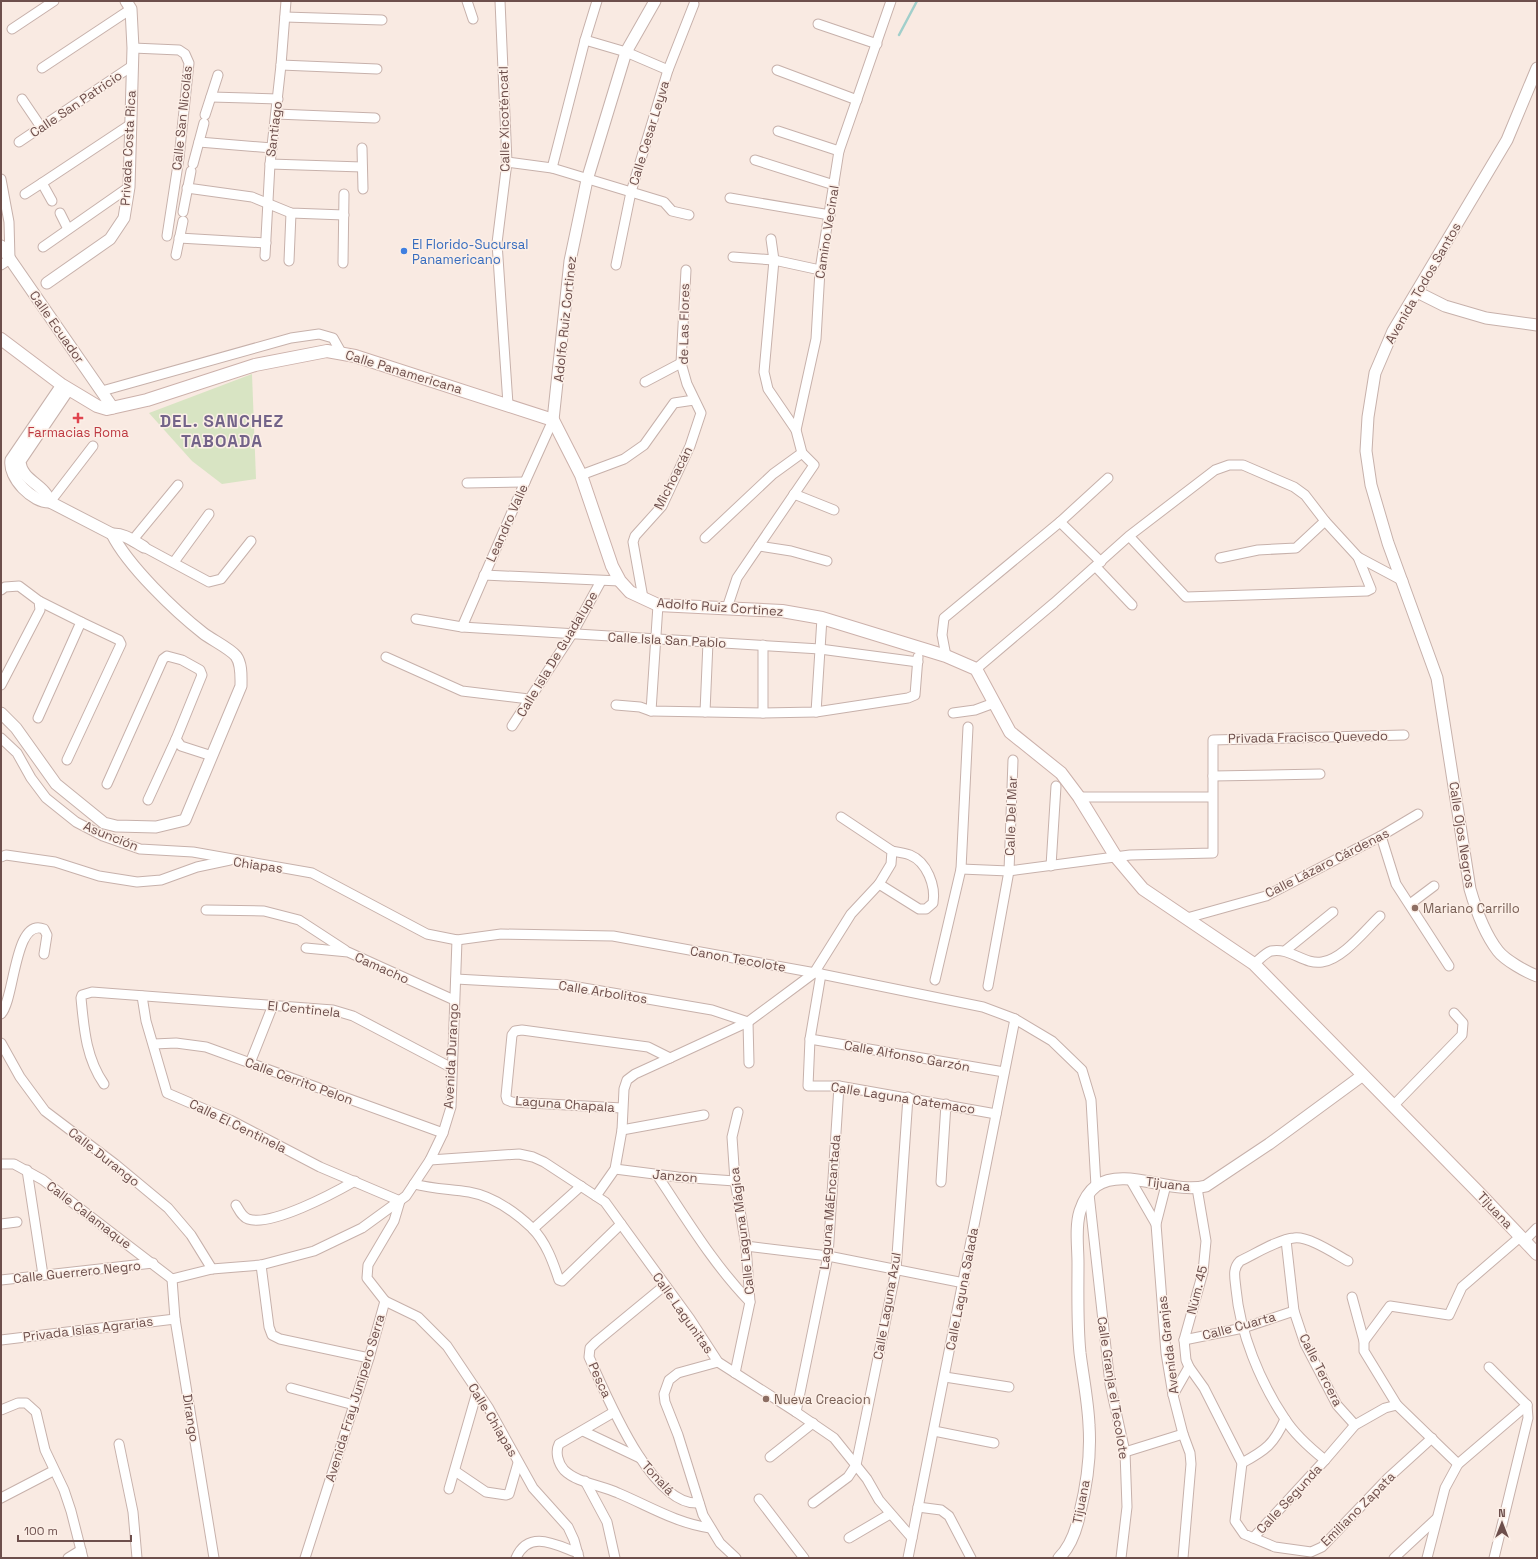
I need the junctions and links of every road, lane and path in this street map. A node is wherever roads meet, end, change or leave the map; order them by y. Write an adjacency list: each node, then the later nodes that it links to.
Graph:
1 (54, 1): 14 (street)
2 (286, 1): 10 (street, Santiago)
3 (468, 1): 11 (street)
4 (500, 1): 42 (street, Calle Xicoténcatl)
5 (597, 1): 15 (street)
6 (655, 1): 18 (street, Adolfo Ruiz Cortinez)
7 (891, 1): 16 (street, Camino Vecinal)
8 (694, 4): 24 (street, Calle Cesar Leyva)
9 (128, 5): 17 (street, Privada Costa Rica); 21 (street)
10 (285, 17): 12 (street); 19 (street, Santiago)
11 (473, 19)
12 (382, 20)
13 (818, 24): 16 (street)
14 (12, 29)
15 (585, 40): 18 (street); 45 (street)
16 (877, 44): 30 (street, Camino Vecinal)
17 (133, 48): 20 (street, Privada Costa Rica); 67 (street, Calle San Nicolás)
18 (626, 52): 24 (street); 47 (street, Adolfo Ruiz Cortinez)
19 (281, 65): 23 (street); 29 (street, Santiago)
20 (132, 66): 33 (street, Privada Costa Rica); 34 (street, Calle San Patricio)
21 (42, 68)
22 (1537, 68): 84 (street, Avenida Todos Santos)
23 (377, 69)
24 (668, 70): 53 (street, Calle Cesar Leyva)
25 (777, 70): 30 (street)
26 (218, 75): 27 (street)
27 (210, 96): 29 (street); 37 (street)
28 (22, 99): 34 (street)
29 (278, 99): 31 (street, Santiago)
30 (857, 100): 40 (street, Camino Vecinal)
31 (276, 114): 32 (street); 38 (street, Santiago)
32 (375, 118)
33 (131, 124): 48 (street); 50 (street, Privada Costa Rica)
34 (41, 128): 36 (street, Calle San Patricio)
35 (778, 131): 40 (street)
36 (20, 142)
37 (199, 142): 38 (street); 51 (street)
38 (272, 148): 43 (street, Santiago)
39 (362, 148): 44 (street)
40 (839, 151): 49 (street, Camino Vecinal)
41 (755, 160): 49 (street)
42 (507, 162): 45 (street); 93 (street, Calle Xicoténcatl)
43 (270, 164): 44 (street); 58 (street, Santiago)
44 (362, 167): 52 (street)
45 (552, 168): 47 (street)
46 (1, 179): 78 (street)
47 (587, 180): 53 (street); 95 (street, Adolfo Ruiz Cortinez)
48 (42, 183): 54 (street); 57 (street)
49 (834, 185): 63 (street, Camino Vecinal)
50 (129, 186): 66 (street); 83 (street, Privada Costa Rica)
51 (187, 188): 58 (street); 59 (street)
52 (363, 188)
53 (631, 192): 64 (street); 80 (street, Calle Cesar Leyva)
54 (24, 194)
55 (344, 194): 62 (street)
56 (730, 198): 63 (street)
57 (52, 201)
58 (269, 202): 61 (street); 70 (street, Santiago)
59 (183, 212)
60 (60, 213): 66 (street)
61 (291, 213): 62 (street); 77 (street)
62 (344, 215): 79 (street)
63 (830, 215): 82 (street, Camino Vecinal)
64 (689, 216)
65 (183, 222): 68 (street)
66 (68, 229): 72 (street)
67 (167, 236)
68 (179, 238): 70 (street); 73 (street)
69 (771, 239): 76 (street)
70 (266, 243): 74 (street, Santiago)
71 (1, 246): 78 (street, Calle Ecuador)
72 (43, 247)
73 (176, 255)
74 (265, 256)
75 (733, 257): 76 (street)
76 (774, 260): 82 (street); 96 (street)
77 (289, 261)
78 (5, 262): 91 (street, Calle Ecuador)
79 (343, 263)
80 (616, 265)
81 (686, 270): 88 (street, de Las Flores)
82 (820, 270): 96 (street, Camino Vecinal)
83 (47, 283)
84 (1417, 292): 85 (street); 125 (street, Avenida Todos Santos)
85 (1537, 326)
86 (1, 339): 90 (main road)
87 (342, 354): 91 (street); 93 (main road, Calle Panamericana); 94 (main road, Calle Panamericana)
88 (681, 364): 89 (street); 92 (street, de Las Flores)
89 (645, 382)
90 (65, 387): 94 (main road); 105 (street)
91 (102, 391): 94 (street, Calle Ecuador)
92 (694, 400): 99 (street); 127 (street, Michoacán)
93 (508, 404): 95 (main road, Calle Panamericana)
94 (113, 408)
95 (553, 420): 99 (main road, Adolfo Ruiz Cortinez); 101 (street, Leandro Valle)
96 (796, 430): 98 (street, Camino Vecinal)
97 (92, 446): 105 (street)
98 (802, 453): 104 (street); 112 (street)
99 (581, 475): 124 (main road, Adolfo Ruiz Cortinez)
100 (1108, 478): 109 (street)
101 (524, 482): 102 (street); 122 (street, Leandro Valle)
102 (467, 483)
103 (178, 485): 114 (street)
104 (794, 494): 106 (street); 115 (street)
105 (50, 502): 110 (street)
106 (834, 510)
107 (210, 514): 120 (street)
108 (1325, 521): 111 (street); 117 (street); 118 (street)
109 (1060, 522): 121 (street); 142 (street)
110 (112, 534): 114 (street); 162 (street)
111 (1129, 536): 118 (street); 121 (street)
112 (705, 538)
113 (251, 541): 120 (street)
114 (134, 542): 116 (street)
115 (759, 546): 119 (street); 131 (street)
116 (144, 547): 120 (street)
117 (1220, 558)
118 (1358, 558): 125 (street)
119 (827, 561)
120 (174, 562)
121 (1098, 564): 130 (street); 145 (street)
122 (484, 575): 123 (street); 135 (street, Leandro Valle)
123 (601, 581): 124 (street); 136 (street, Calle Isla De Guadalupe)
124 (620, 581): 127 (main road, Adolfo Ruiz Cortinez)
125 (1403, 581): 165 (street, Avenida Todos Santos)
126 (1, 590): 128 (street)
127 (643, 598): 129 (main road, Adolfo Ruiz Cortinez)
128 (40, 601): 134 (street); 146 (street)
129 (658, 605): 131 (main road, Adolfo Ruiz Cortinez); 137 (street)
130 (1132, 605)
131 (728, 608): 132 (main road, Adolfo Ruiz Cortinez)
132 (822, 618): 140 (main road, Adolfo Ruiz Cortinez); 141 (street)
133 (416, 619): 135 (street, Calle Isla San Pablo)
134 (81, 622): 156 (street); 163 (street)
135 (462, 627): 136 (street, Calle Isla San Pablo)
136 (572, 634): 137 (street, Calle Isla San Pablo); 147 (street, Calle Isla De Guadalupe)
137 (655, 640): 138 (street, Calle Isla San Pablo); 150 (street)
138 (708, 642): 139 (street, Calle Isla San Pablo); 151 (street)
139 (763, 645): 141 (street, Calle Isla San Pablo); 154 (street)
140 (917, 648): 142 (main road, Adolfo Ruiz Cortinez); 144 (street)
141 (820, 649): 144 (street, Calle Isla San Pablo); 152 (street)
142 (946, 656): 145 (main road, Adolfo Ruiz Cortinez)
143 (386, 657): 147 (street)
144 (918, 662): 152 (street)
145 (976, 669): 148 (main road)
146 (1, 685)
147 (529, 699): 157 (street, Calle Isla De Guadalupe)
148 (994, 703): 155 (street); 170 (main road)
149 (616, 705): 150 (street)
150 (651, 711): 151 (street)
151 (705, 712): 154 (street)
152 (816, 712): 154 (street)
153 (1, 713): 162 (street)
154 (763, 713)
155 (953, 713)
156 (38, 718)
157 (512, 726)
158 (968, 727): 181 (street)
159 (1404, 735): 167 (street, Privada Fracisco Quevedo)
160 (1, 738): 179 (street, Asunción)
161 (176, 739): 162 (street); 168 (street); 172 (street)
162 (212, 756)
163 (67, 760)
164 (1013, 760): 182 (street, Calle Del Mar)
165 (1450, 763): 198 (street, Calle Ojos Negros)
166 (1320, 774): 167 (street)
167 (1212, 776): 171 (street)
168 (107, 784)
169 (1056, 786): 180 (street)
170 (1079, 797): 171 (street); 178 (main road)
171 (1212, 798): 178 (street)
172 (148, 800)
173 (1418, 814): 175 (street, Calle Lázaro Cárdenas)
174 (841, 817): 176 (street)
175 (1382, 836): 185 (street); 189 (street, Calle Lázaro Cárdenas)
176 (892, 851): 183 (street); 183 (street)
177 (1, 857): 179 (street, Chiapas)
178 (1116, 857): 180 (street); 189 (main road)
179 (235, 859): 190 (street, Chiapas)
180 (1051, 866): 182 (street)
181 (961, 869): 182 (street); 200 (street)
182 (1009, 871): 201 (street, Calle Del Mar)
183 (880, 884): 197 (street)
184 (1434, 886): 185 (street)
185 (1410, 904): 196 (street)
186 (206, 910): 193 (street)
187 (1333, 912): 192 (street)
188 (1380, 916): 192 (street)
189 (1187, 918): 195 (main road)
190 (457, 940): 197 (street, Canon Tecolote); 199 (street, Avenida Durango)
191 (306, 948): 193 (street, Camacho)
192 (1286, 950): 195 (street)
193 (348, 952): 203 (street, Camacho)
194 (44, 954): 206 (street)
195 (1254, 964): 217 (main road)
196 (1449, 966)
197 (817, 973): 207 (street, Canon Tecolote); 208 (street); 209 (street)
198 (1537, 976)
199 (456, 979): 203 (street, Avenida Durango); 208 (street, Calle Arbolitos)
200 (936, 980)
201 (988, 986)
202 (142, 996): 204 (street, El Centinela); 211 (street, Calle El Centinela); 218 (street, El Centinela)
203 (454, 1000): 215 (street, Avenida Durango)
204 (273, 1005): 213 (street); 215 (street, El Centinela)
205 (1454, 1013): 222 (street)
206 (1, 1014)
207 (1015, 1019): 216 (street, Calle Laguna Salada); 242 (street, Calle Granja el Tecolote)
208 (748, 1022): 212 (street); 214 (street)
209 (810, 1039): 216 (street, Calle Alfonso Garzón); 219 (street, Calle Laguna Catemaco)
210 (1, 1043): 260 (street, Calle Durango)
211 (154, 1044): 213 (street, Calle Cerrito Pelon); 235 (street, Calle El Centinela)
212 (670, 1058): 223 (street); 223 (street, Laguna Chapala)
213 (250, 1063): 228 (street, Calle Cerrito Pelon)
214 (749, 1063)
215 (452, 1068): 228 (street, Avenida Durango)
216 (1004, 1072): 225 (street, Calle Laguna Salada)
217 (1363, 1075): 222 (main road, Tijuana); 241 (street, Tijuana)
218 (104, 1084)
219 (839, 1086): 220 (street, Calle Laguna Catemaco); 256 (street, Laguna MáEncantada)
220 (908, 1097): 221 (street, Calle Laguna Catemaco); 261 (street, Calle Laguna Azul)
221 (946, 1104): 225 (street, Calle Laguna Catemaco); 237 (street)
222 (1394, 1106): 252 (main road, Tijuana)
223 (622, 1108): 227 (street)
224 (738, 1112): 236 (street, Calle Laguna Mágica)
225 (996, 1114): 265 (street, Calle Laguna Salada)
226 (704, 1115): 227 (street)
227 (622, 1130): 231 (street)
228 (443, 1133): 229 (street, Avenida Durango)
229 (430, 1160): 238 (street, Avenida Durango); 240 (street, Calle Lagunitas)
230 (1, 1164): 232 (street, Calle Calamaque)
231 (615, 1169): 233 (street, Janzon); 243 (street)
232 (27, 1170): 258 (street, Calle Calamaque); 262 (street)
233 (657, 1175): 236 (street, Janzon); 269 (street)
234 (1130, 1179): 239 (street, Tijuana); 242 (street, Tijuana); 249 (street, Avenida Granjas)
235 (355, 1181): 244 (street, Calle El Centinela); 245 (street)
236 (735, 1181): 254 (street, Calle Laguna Mágica)
237 (941, 1182)
238 (414, 1184): 244 (street, Avenida Durango); 251 (street)
239 (1166, 1185): 241 (street, Tijuana); 249 (street, Avenida Granjas)
240 (581, 1186): 243 (street, Calle Lagunitas); 251 (street)
241 (1197, 1188): 274 (street, Núm. 45)
242 (1092, 1190): 301 (street, Calle Granja el Tecolote); 336 (street, Tijuana)
243 (596, 1196): 248 (street, Calle Lagunitas)
244 (400, 1201): 259 (street, Avenida Durango); 268 (street, Avenida Fray Junipero Serra)
245 (236, 1205)
246 (17, 1222): 247 (street)
247 (1, 1224)
248 (621, 1224): 251 (street); 266 (street, Calle Lagunitas)
249 (1156, 1224): 285 (street, Avenida Granjas)
250 (1537, 1228): 252 (street)
251 (533, 1229)
252 (1522, 1239): 255 (main road, Tijuana); 275 (street)
253 (1286, 1240): 257 (street); 270 (street, Calle Tercera); 272 (street, Calle Segunda)
254 (746, 1246): 256 (street); 269 (street, Calle Laguna Mágica)
255 (1537, 1254)
256 (828, 1256): 261 (street); 291 (street, Laguna MáEncantada)
257 (1348, 1261)
258 (152, 1263): 262 (street, Calle Guerrero Negro); 263 (street, Calle Calamaque)
259 (261, 1265): 260 (street, Avenida Durango); 276 (street)
260 (212, 1269): 263 (street, Avenida Durango)
261 (896, 1270): 265 (street); 308 (street, Calle Laguna Azul)
262 (43, 1275): 264 (street, Calle Guerrero Negro)
263 (172, 1278): 271 (street, Dirango)
264 (1, 1280)
265 (964, 1283): 281 (street, Calle Laguna Salada)
266 (664, 1286): 277 (street, Calle Lagunitas); 290 (street, Pesca)
267 (1352, 1297): 275 (street)
268 (385, 1301): 276 (street, Avenida Fray Junipero Serra); 284 (street, Calle Chiapas)
269 (750, 1302): 280 (street, Calle Laguna Mágica)
270 (1294, 1311): 272 (street, Calle Cuarta); 294 (street, Calle Tercera)
271 (175, 1319): 273 (street, Privada Islas Agrarias); 328 (street, Dirango)
272 (1243, 1328): 274 (street, Calle Cuarta); 292 (street, Calle Segunda)
273 (1, 1340)
274 (1184, 1340): 278 (street, Núm. 45)
275 (1364, 1341): 287 (street)
276 (369, 1358): 286 (street, Avenida Fray Junipero Serra)
277 (718, 1362): 280 (street, Calle Lagunitas); 315 (street)
278 (1189, 1367): 285 (street); 306 (street)
279 (1489, 1367): 288 (street)
280 (735, 1373): 291 (street, Calle Lagunitas)
281 (945, 1377): 282 (street); 296 (street, Calle Laguna Salada)
282 (1009, 1387)
283 (291, 1388): 286 (street)
284 (477, 1392): 305 (street, Calle Chiapas); 310 (street)
285 (1173, 1395): 297 (street, Avenida Granjas)
286 (354, 1405): 329 (street, Avenida Fray Junipero Serra)
287 (1397, 1405): 294 (street, Calle Segunda); 298 (street)
288 (1527, 1405): 307 (street); 341 (street)
289 (1, 1410): 309 (street)
290 (614, 1412): 295 (street); 303 (street, Pesca)
291 (796, 1412): 293 (street, Calle Lagunitas)
292 (1284, 1419): 304 (street, Calle Segunda); 306 (street)
293 (813, 1423): 302 (street); 308 (street, Calle Lagunitas)
294 (1355, 1425): 304 (street, Calle Segunda)
295 (583, 1431): 303 (street); 311 (street)
296 (934, 1431): 299 (street); 317 (street, Calle Laguna Salada)
297 (1183, 1434): 301 (street); 338 (street, Avenida Granjas)
298 (1432, 1438): 307 (street); 323 (street, Emiliano Zapata)
299 (994, 1443)
300 (119, 1444): 327 (street)
301 (1125, 1452): 337 (street, Calle Granja el Tecolote)
302 (770, 1457)
303 (640, 1458): 315 (street, Tonalá)
304 (1325, 1460): 323 (street, Calle Segunda)
305 (518, 1463): 310 (street); 325 (street, Calle Chiapas)
306 (1242, 1463): 323 (street, Emiliano Zapata)
307 (1458, 1464): 319 (street)
308 (856, 1465): 316 (street); 318 (street, Calle Lagunitas)
309 (53, 1471): 313 (street); 324 (street)
310 (455, 1471): 312 (street)
311 (585, 1481): 320 (street); 331 (street)
312 (449, 1489)
313 (1, 1498)
314 (759, 1499): 333 (street)
315 (699, 1503): 320 (street)
316 (813, 1503)
317 (918, 1507): 322 (street, Calle Laguna Salada); 335 (street)
318 (890, 1514): 321 (street); 322 (street, Calle Lagunitas)
319 (1436, 1519): 339 (street); 340 (street)
320 (710, 1528): 332 (street)
321 (849, 1538)
322 (912, 1538): 334 (street, Calle Laguna Salada)
323 (1253, 1538)
324 (82, 1554): 326 (street)
325 (578, 1556): 330 (street)
326 (68, 1558)
327 (137, 1558)
328 (214, 1558)
329 (305, 1558)
330 (516, 1558)
331 (615, 1558)
332 (736, 1558)
333 (804, 1558)
334 (908, 1558)
335 (971, 1558)
336 (1059, 1558)
337 (1121, 1558)
338 (1183, 1558)
339 (1394, 1558)
340 (1427, 1558)
341 (1494, 1558)

